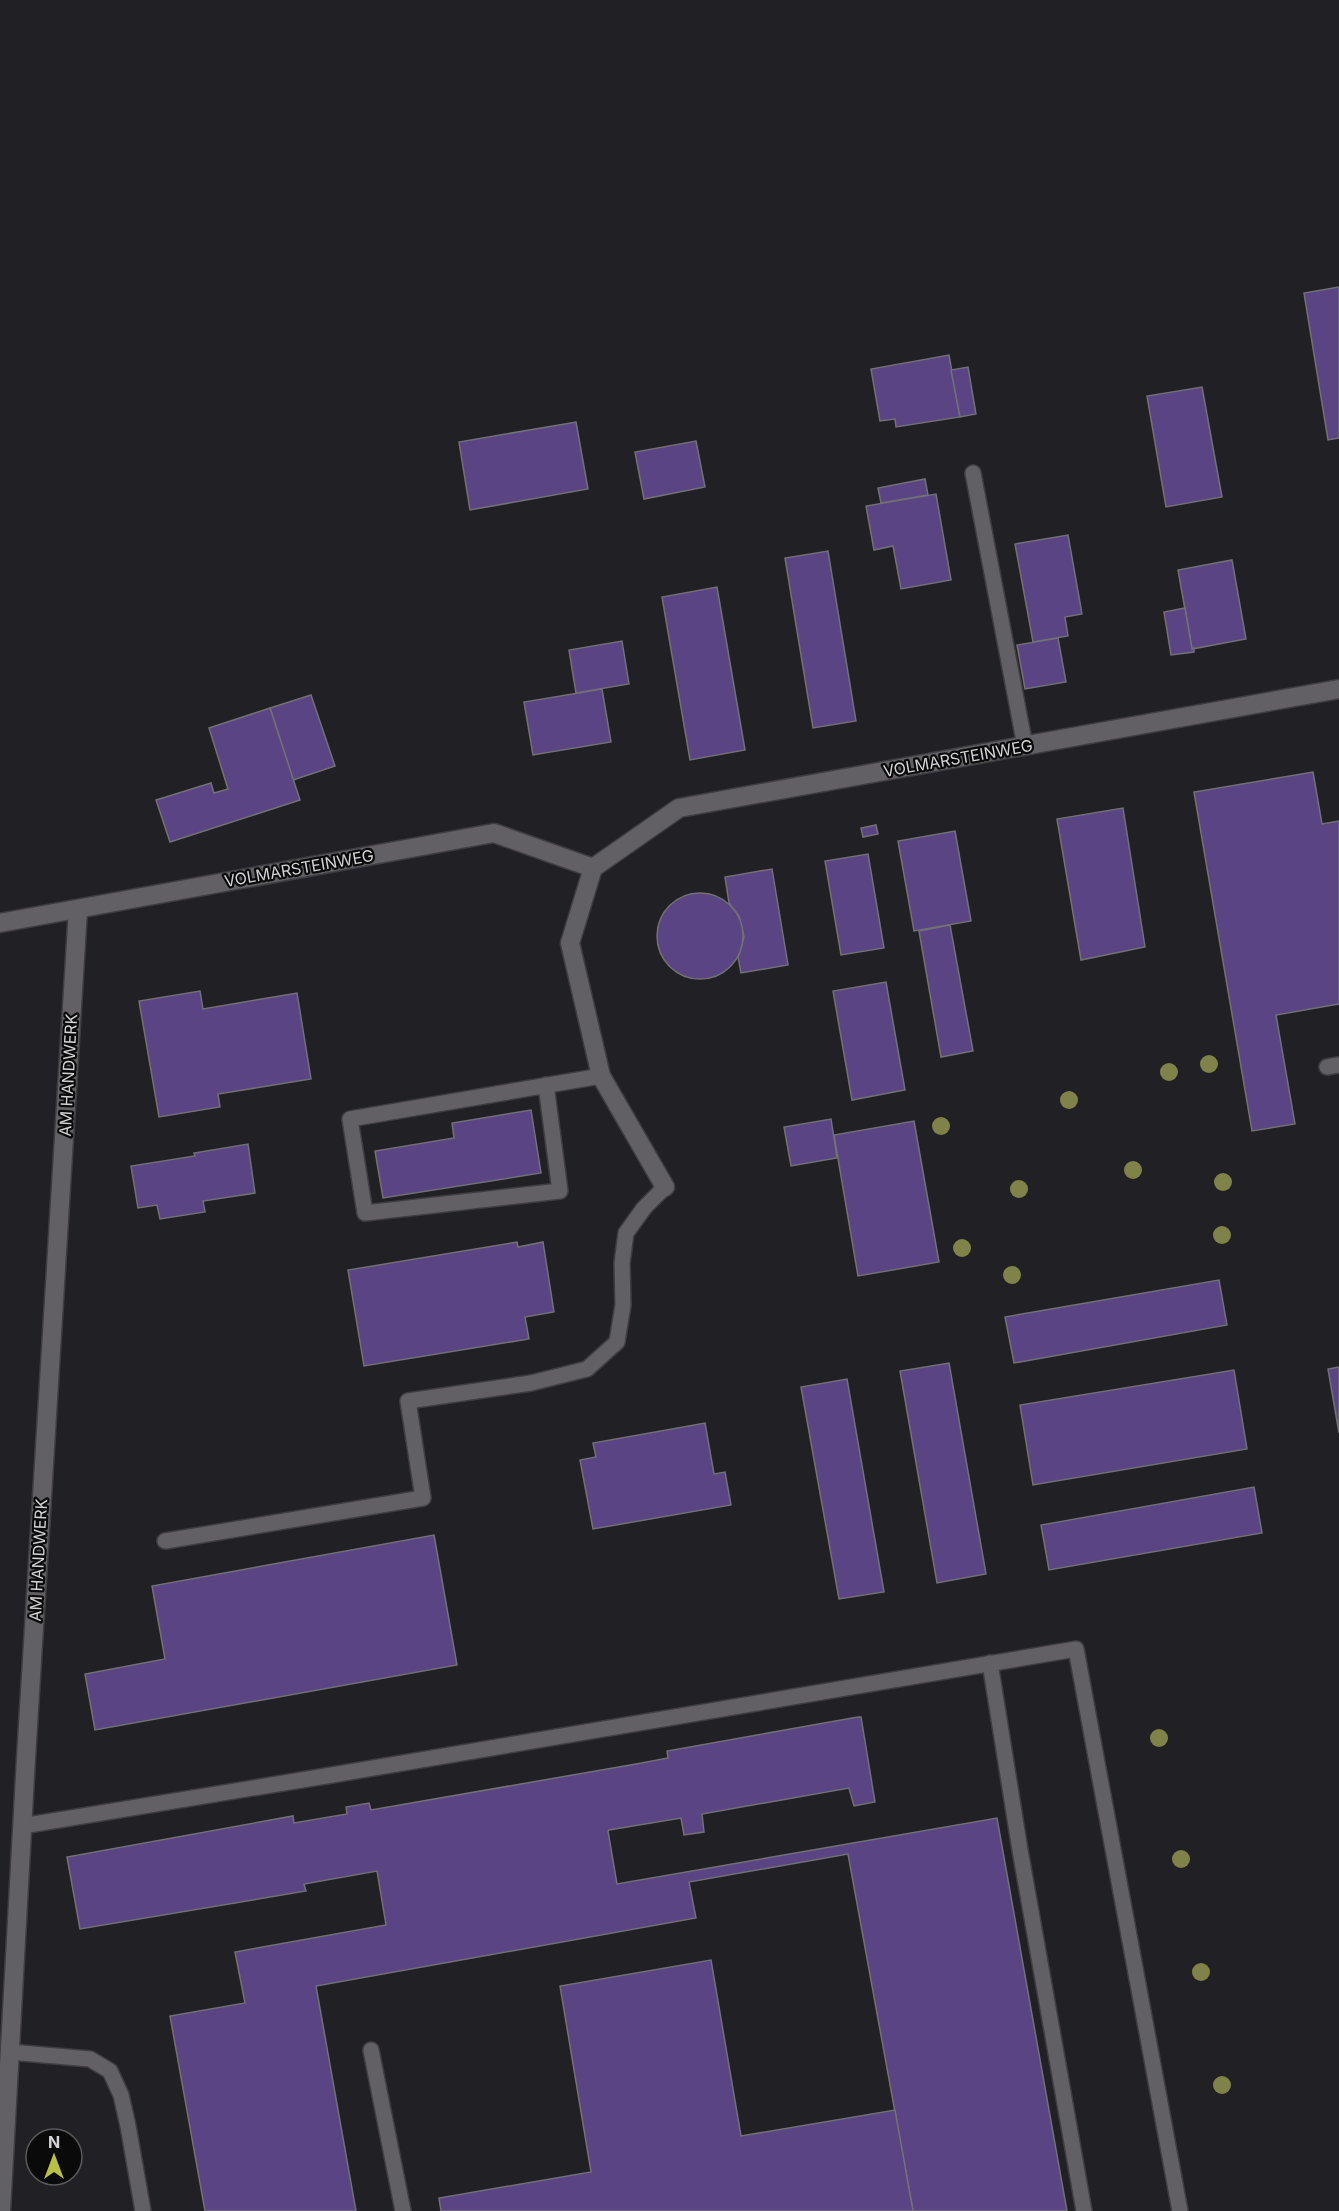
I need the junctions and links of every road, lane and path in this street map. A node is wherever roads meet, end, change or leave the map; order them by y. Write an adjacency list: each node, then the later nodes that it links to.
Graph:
1 (973, 473): 3 (lane)
2 (1339, 689): 3 (street, VOLMARSTEINWEG)
3 (1026, 746): 4 (street, VOLMARSTEINWEG)
4 (593, 868): 5 (street, VOLMARSTEINWEG); 7 (street)
5 (78, 909): 6 (street, VOLMARSTEINWEG); 12 (street, AM HANDWERK)
6 (0, 922)
7 (601, 1076): 8 (lane); 9 (street)
8 (546, 1085): 8 (lane)
9 (665, 1187): 10 (lane)
10 (165, 1541)
11 (990, 1663): 12 (lane); 18 (lane); 19 (lane)
12 (22, 1826): 14 (street, AM HANDWERK)
13 (371, 2050): 17 (lane)
14 (10, 2052): 15 (street, AM HANDWERK); 16 (lane)
15 (1, 2211)
16 (143, 2211)
17 (403, 2211)
18 (1084, 2211)
19 (1180, 2211)

